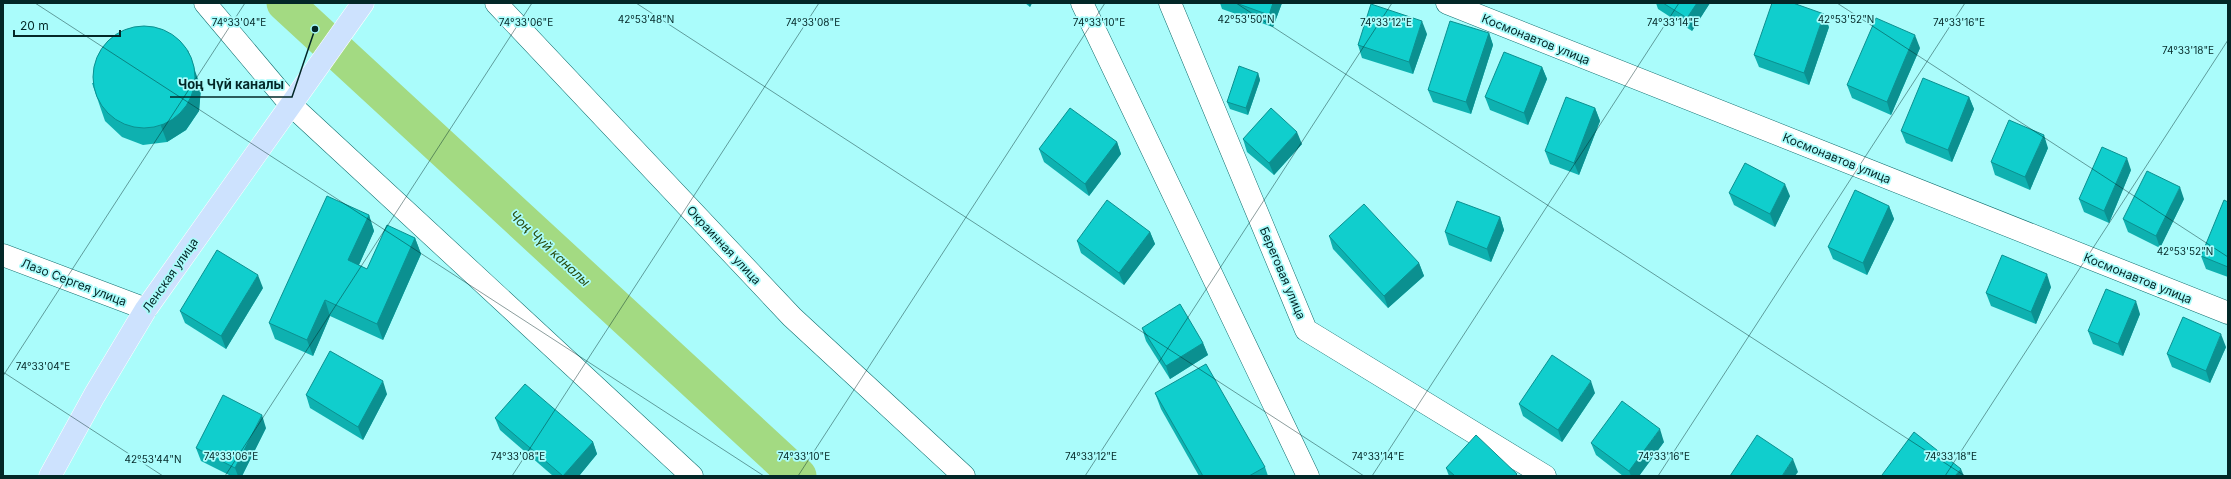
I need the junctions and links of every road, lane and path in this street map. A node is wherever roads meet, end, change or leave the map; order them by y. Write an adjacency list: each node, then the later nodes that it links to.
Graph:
1 (205, 3): 7 (street)
2 (362, 3): 7 (main road, Ленская улица)
3 (496, 3): 13 (street, Окраинная улица)
4 (1082, 3): 14 (street)
5 (1170, 3): 15 (street, Береговая улица)
6 (1447, 3): 10 (street, Космонавтов улица)
7 (290, 104): 9 (main road, Ленская улица); 11 (street)
8 (3, 255): 9 (street, Лазо Сергея улица)
9 (146, 309): 12 (main road, Ленская улица)
10 (2228, 314)
11 (687, 474)
12 (50, 476)
13 (964, 476)
14 (1308, 476)
15 (1544, 476)

